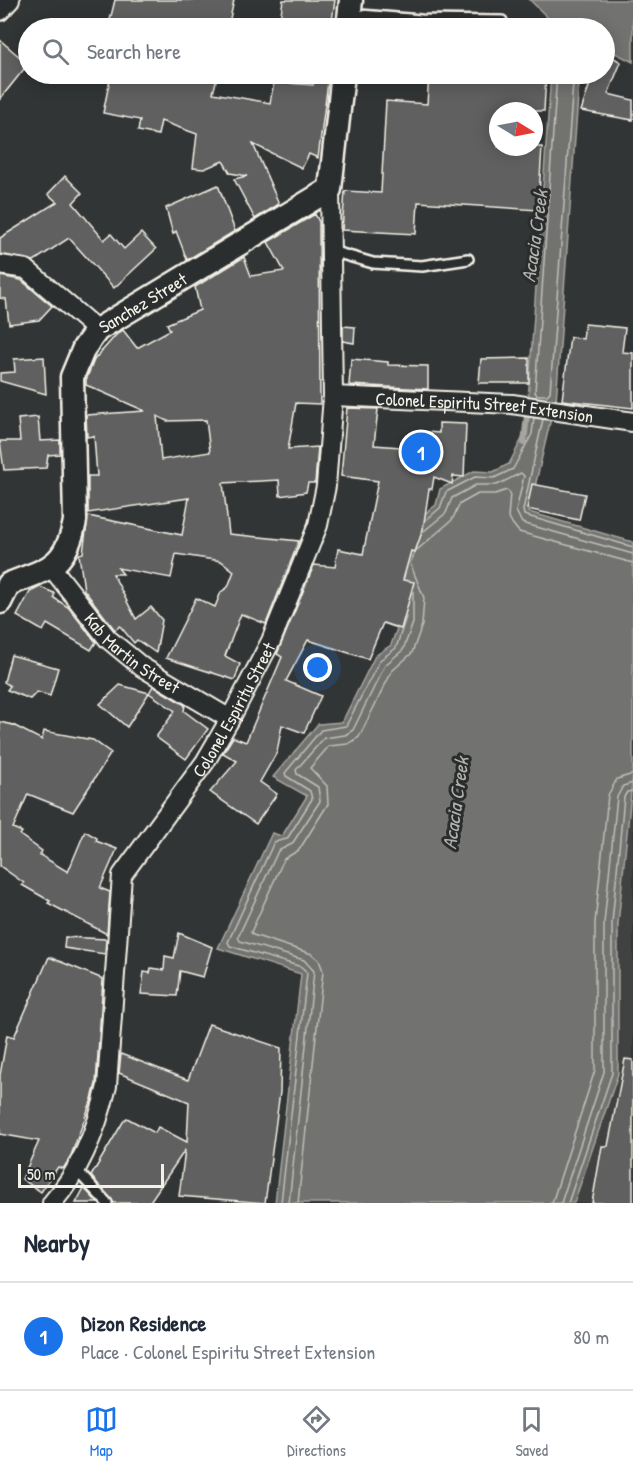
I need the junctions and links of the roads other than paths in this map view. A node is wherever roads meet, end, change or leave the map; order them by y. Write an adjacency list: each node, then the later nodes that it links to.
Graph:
1 (10, 0): 2 (street)
2 (0, 11)
3 (349, 14): 4 (lane)
4 (397, 18)
5 (342, 84): 6 (street)
6 (330, 189): 7 (street, Colonel Espiritu Street); 10 (street, Sanchez Street)
7 (331, 251): 8 (lane); 11 (street, Colonel Espiritu Street)
8 (468, 260)
9 (0, 265): 10 (street)
10 (97, 330): 13 (street, Sanchez Street)
11 (333, 396): 12 (street, Colonel Espiritu Street Extension); 15 (street, Colonel Espiritu Street)
12 (633, 422)
13 (52, 568): 14 (street); 15 (street, Kab Martin Street)
14 (3, 589)
15 (230, 719): 16 (street, Colonel Espiritu Street)
16 (76, 1170): 17 (street, Colonel Espiritu Street); 18 (lane)
17 (52, 1203)
18 (107, 1203)

